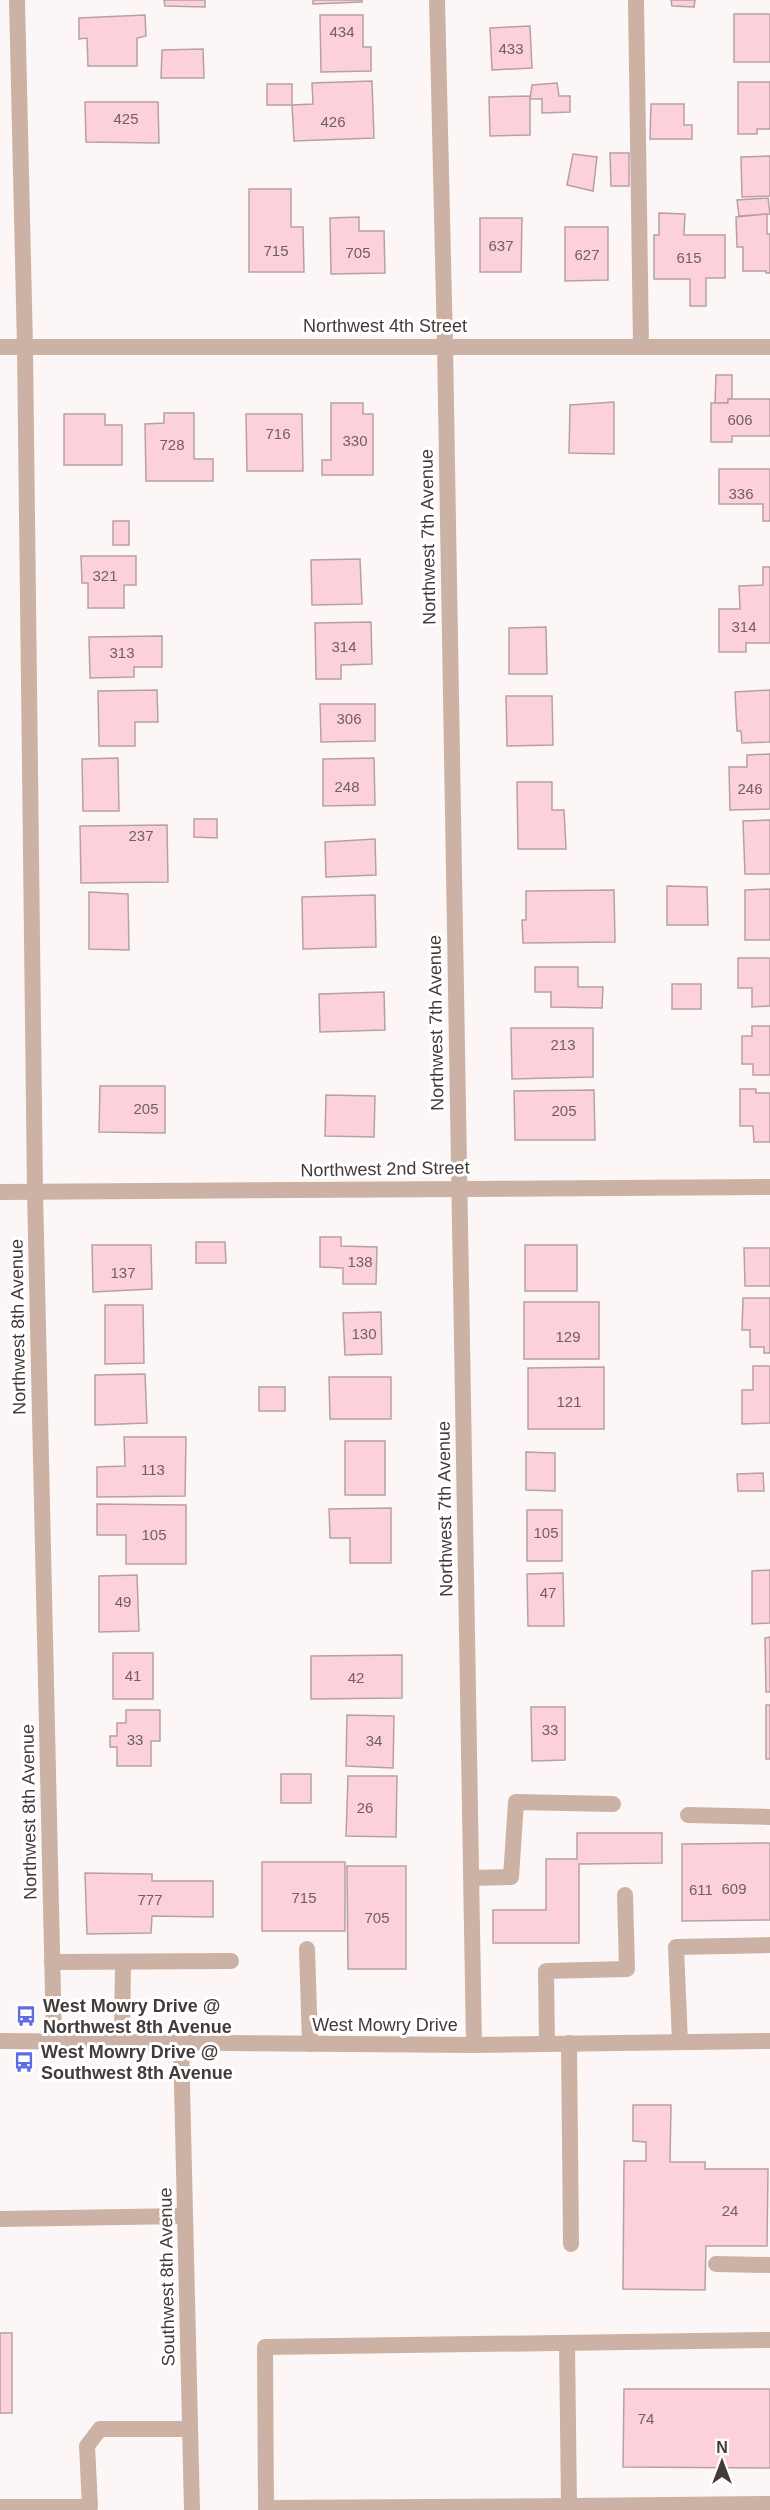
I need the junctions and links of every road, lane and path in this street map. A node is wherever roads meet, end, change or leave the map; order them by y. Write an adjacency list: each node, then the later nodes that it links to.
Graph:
1 (17, 0): 7 (street, Northwest 8th Avenue)
2 (437, 0): 4 (street, Northwest 7th Avenue)
3 (636, 0): 5 (street)
4 (445, 345): 5 (street, Northwest 4th Street); 7 (street, Northwest 4th Street); 10 (street, Northwest 7th Avenue)
5 (641, 346): 8 (street, Northwest 4th Street)
6 (0, 347): 7 (street, Northwest 4th Street)
7 (25, 347): 12 (street, Northwest 8th Avenue)
8 (770, 347)
9 (770, 1186): 10 (street, Northwest 2nd Street)
10 (458, 1188): 12 (street, Northwest 2nd Street); 16 (street, Northwest 7th Avenue)
11 (0, 1192): 12 (street, Northwest 2nd Street)
12 (35, 1192): 21 (street, Northwest 8th Avenue)
13 (613, 1804): 16 (street)
14 (688, 1815): 15 (street)
15 (770, 1817)
16 (472, 1878): 31 (street, Northwest 7th Avenue)
17 (625, 1895): 32 (street)
18 (770, 1945): 27 (street)
19 (307, 1949): 30 (street)
20 (231, 1961): 22 (street)
21 (52, 1962): 22 (street); 23 (street, Northwest 8th Avenue)
22 (123, 1962): 26 (street)
23 (54, 2040): 24 (street, West Mowry Drive); 26 (street, West Mowry Drive)
24 (0, 2041)
25 (770, 2041): 27 (street, West Mowry Drive)
26 (122, 2042): 28 (street, West Mowry Drive)
27 (680, 2042): 29 (street, West Mowry Drive)
28 (181, 2043): 30 (street, West Mowry Drive); 33 (street, Southwest 8th Avenue)
29 (569, 2043): 32 (street, West Mowry Drive); 35 (street)
30 (310, 2044): 31 (street, West Mowry Drive)
31 (474, 2044): 32 (street, West Mowry Drive)
32 (547, 2044)
33 (185, 2216): 34 (street); 40 (street, Southwest 8th Avenue)
34 (0, 2219)
35 (570, 2244)
36 (716, 2264): 37 (street)
37 (770, 2265)
38 (770, 2340): 39 (street)
39 (567, 2343): 43 (street); 43 (street)
40 (190, 2429): 42 (street); 44 (street, Southwest 8th Avenue)
41 (770, 2504): 43 (street)
42 (0, 2507)
43 (569, 2508)
44 (192, 2510)

